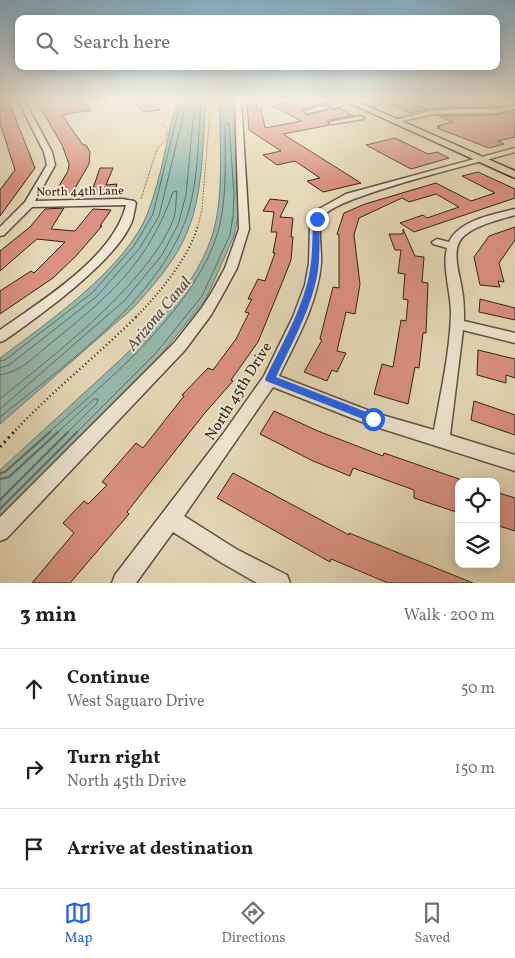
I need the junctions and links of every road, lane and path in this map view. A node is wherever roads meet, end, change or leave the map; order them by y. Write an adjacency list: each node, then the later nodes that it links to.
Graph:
1 (35, 127): 10 (street)
2 (165, 127): 9 (path)
3 (209, 127): 20 (path)
4 (239, 127): 23 (street)
5 (407, 127): 7 (main road)
6 (515, 150): 7 (street, North 45th Drive)
7 (481, 160): 8 (main road); 18 (street, North 45th Drive)
8 (515, 175)
9 (131, 203): 10 (street, North 44th Lane); 16 (street)
10 (29, 204): 12 (street)
11 (515, 212): 14 (street)
12 (0, 233)
13 (436, 242): 14 (street)
14 (452, 246): 15 (street)
15 (458, 324): 17 (street); 19 (street)
16 (0, 337)
17 (515, 338)
18 (270, 379): 19 (street); 22 (street, North 45th Drive)
19 (441, 440): 21 (street)
20 (0, 447)
21 (515, 463)
22 (170, 518): 24 (street, North 45th Drive); 25 (street)
23 (0, 531)
24 (123, 583)
25 (279, 583)

